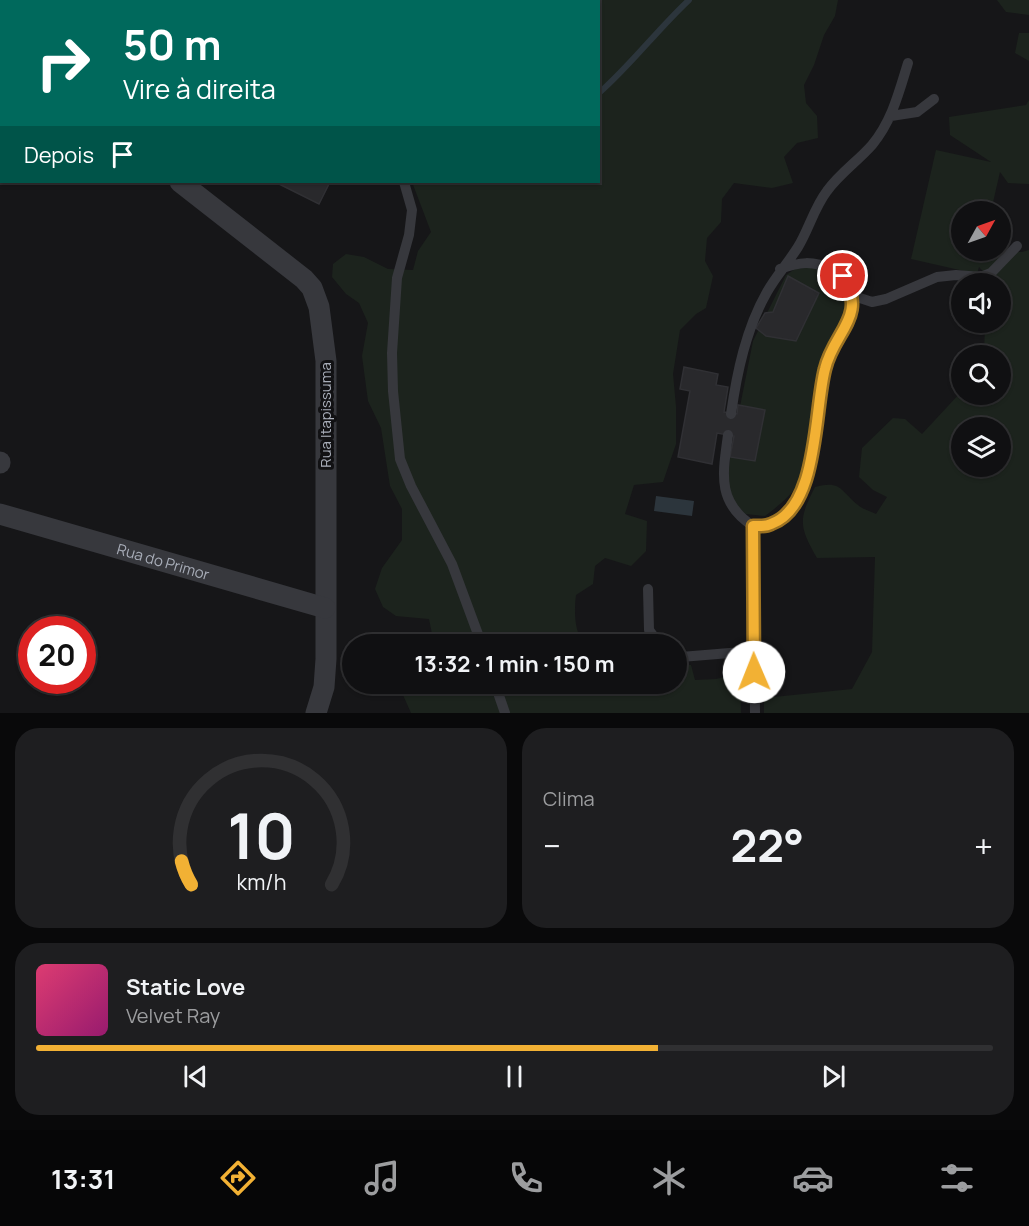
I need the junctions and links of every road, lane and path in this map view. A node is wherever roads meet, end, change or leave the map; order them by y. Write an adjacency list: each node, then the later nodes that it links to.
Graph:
1 (908, 63): 3 (lane)
2 (934, 99): 3 (lane)
3 (891, 116): 7 (lane)
4 (181, 183): 14 (street, Rua Itapissuma)
5 (404, 183): 15 (lane)
6 (1017, 246): 8 (lane)
7 (780, 269): 8 (lane); 9 (lane)
8 (851, 295): 12 (lane)
9 (731, 414)
10 (728, 435): 12 (lane)
11 (0, 514): 14 (street, Rua do Primor)
12 (753, 526): 17 (lane)
13 (648, 589): 16 (lane)
14 (325, 608): 20 (street, Rua Itapissuma)
15 (478, 634)
16 (652, 634)
17 (754, 651): 18 (lane); 22 (lane)
18 (687, 657)
19 (498, 694): 21 (lane)
20 (316, 713)
21 (505, 713)
22 (755, 713)

